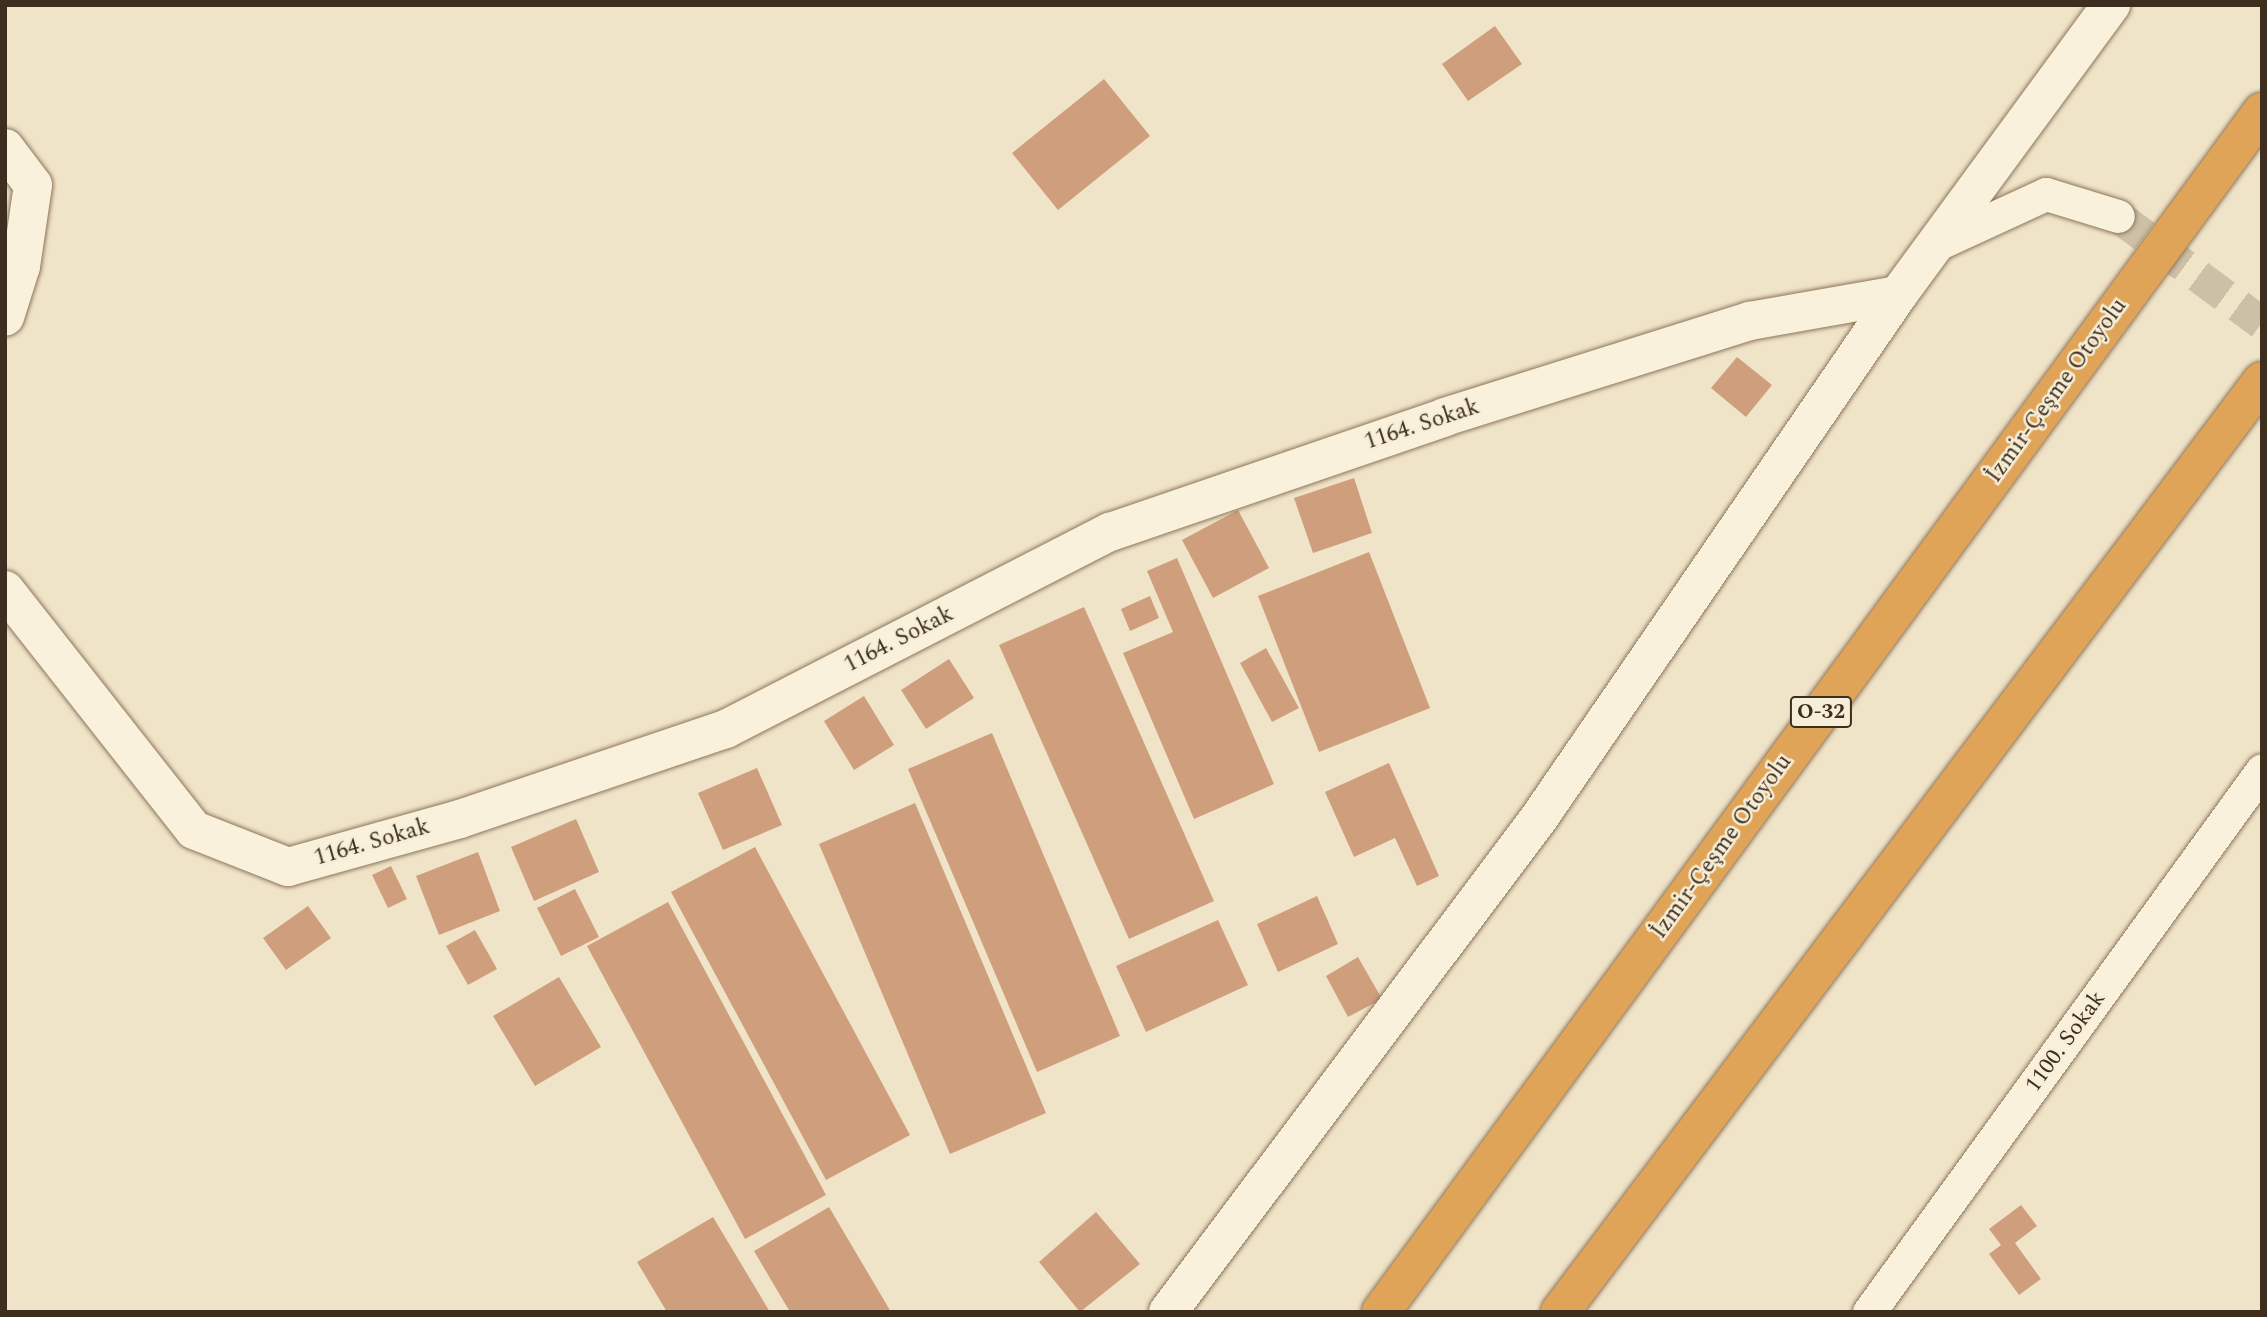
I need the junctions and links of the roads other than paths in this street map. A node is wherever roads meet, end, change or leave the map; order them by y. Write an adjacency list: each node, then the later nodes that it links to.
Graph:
1 (2111, 5): 5 (street)
2 (2262, 113): 12 (highway, İzmir-Çeşme Otoyolu / O-32)
3 (5, 148): 7 (street)
4 (2118, 216): 5 (street)
5 (1934, 245): 6 (street)
6 (1898, 295): 9 (street, 1164. Sokak); 11 (street)
7 (5, 317)
8 (2262, 381): 13 (highway)
9 (5, 590)
10 (2262, 770): 14 (street, 1100. Sokak)
11 (1168, 1312)
12 (1381, 1312)
13 (1560, 1312)
14 (1869, 1312)

